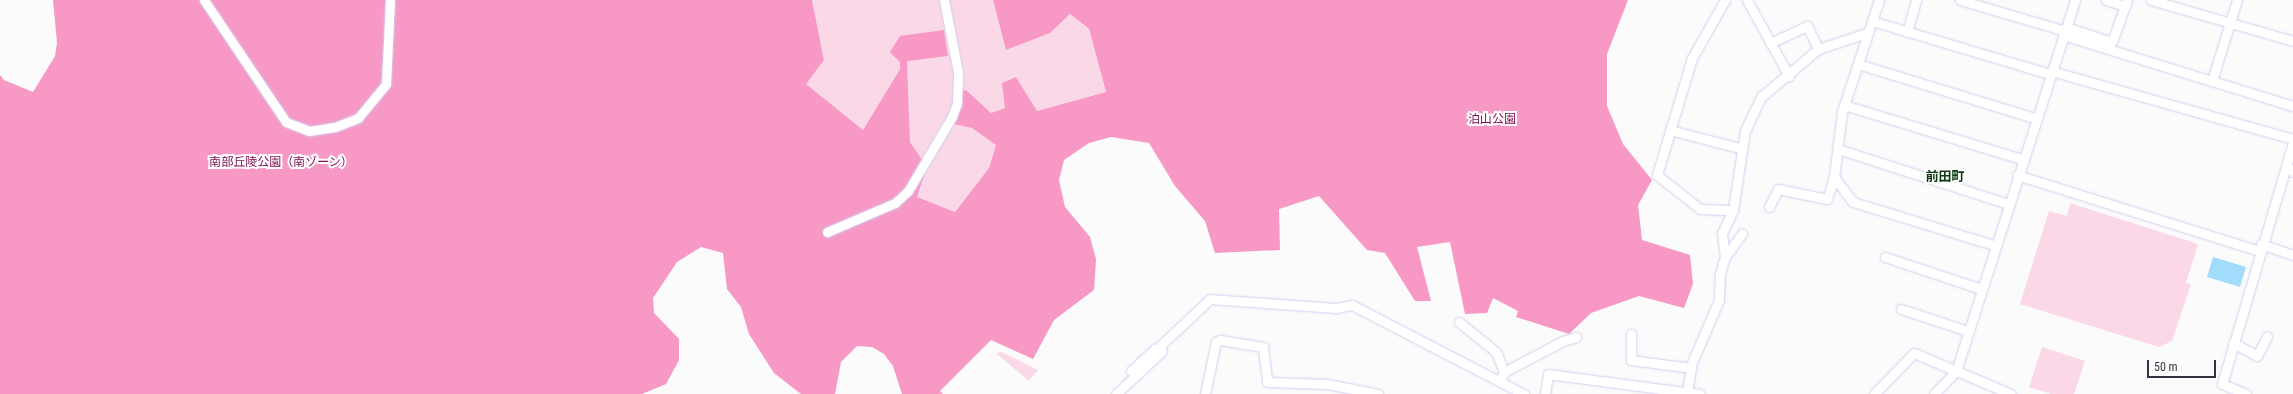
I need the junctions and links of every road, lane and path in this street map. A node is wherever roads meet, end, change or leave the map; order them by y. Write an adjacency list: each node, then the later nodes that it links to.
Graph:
1 (204, 0): 2 (street)
2 (390, 0)
3 (944, 0): 41 (street)
4 (1725, 0): 29 (street)
5 (1747, 0): 20 (street)
6 (1879, 0): 14 (street)
7 (1916, 0): 17 (street)
8 (1960, 0): 16 (street)
9 (2075, 0): 16 (street)
10 (2106, 0): 13 (street)
11 (2151, 0): 15 (street)
12 (2237, 0): 15 (street)
13 (2126, 3): 16 (street)
14 (1872, 21): 17 (street); 18 (street)
15 (2230, 24): 19 (street); 25 (street)
16 (2065, 31): 23 (street); 25 (street)
17 (1907, 32): 23 (street)
18 (1867, 33): 21 (street); 22 (street)
19 (2293, 41)
20 (1770, 42): 21 (street); 24 (street)
21 (1818, 49): 24 (street)
22 (1858, 64): 26 (street); 28 (street)
23 (2051, 73): 28 (street); 30 (street)
24 (1789, 76): 31 (street)
25 (2212, 81): 27 (street)
26 (1844, 105): 32 (street); 33 (street)
27 (2293, 106)
28 (2035, 118): 33 (street)
29 (1670, 130): 31 (street); 40 (street)
30 (2293, 141): 34 (street)
31 (1742, 149): 40 (street)
32 (1838, 149): 37 (street); 38 (street)
33 (2022, 159): 36 (street)
34 (2286, 165): 35 (street); 44 (street)
35 (2293, 172)
36 (2017, 175): 38 (street); 44 (street)
37 (1834, 177): 39 (street); 43 (street)
38 (2008, 204): 43 (street)
39 (1769, 207)
40 (1733, 210): 46 (street)
41 (827, 232)
42 (1742, 234): 46 (street)
43 (1994, 245): 48 (street)
44 (2260, 247): 45 (street); 55 (street)
45 (2293, 255)
46 (1725, 257): 57 (street)
47 (1885, 257): 48 (street)
48 (1981, 289): 51 (street)
49 (1901, 309): 51 (street)
50 (1459, 322): 60 (street)
51 (1968, 331): 59 (street)
52 (1631, 334): 57 (street)
53 (2267, 336): 55 (street)
54 (1576, 337): 60 (street)
55 (2233, 343): 73 (street)
56 (1161, 345): 58 (street); 61 (street); 63 (street)
57 (1691, 368): 68 (street)
58 (1131, 371)
59 (1956, 371): 62 (street); 70 (street); 71 (street)
60 (1504, 372): 61 (street)
61 (1500, 381): 66 (street)
62 (1997, 391): 72 (street)
63 (1116, 394)
64 (1205, 394): 65 (street)
65 (1378, 394)
66 (1524, 394)
67 (1545, 394): 68 (street)
68 (1687, 394): 69 (street)
69 (1700, 394)
70 (1874, 394)
71 (1934, 394)
72 (2011, 394)
73 (2246, 394)

